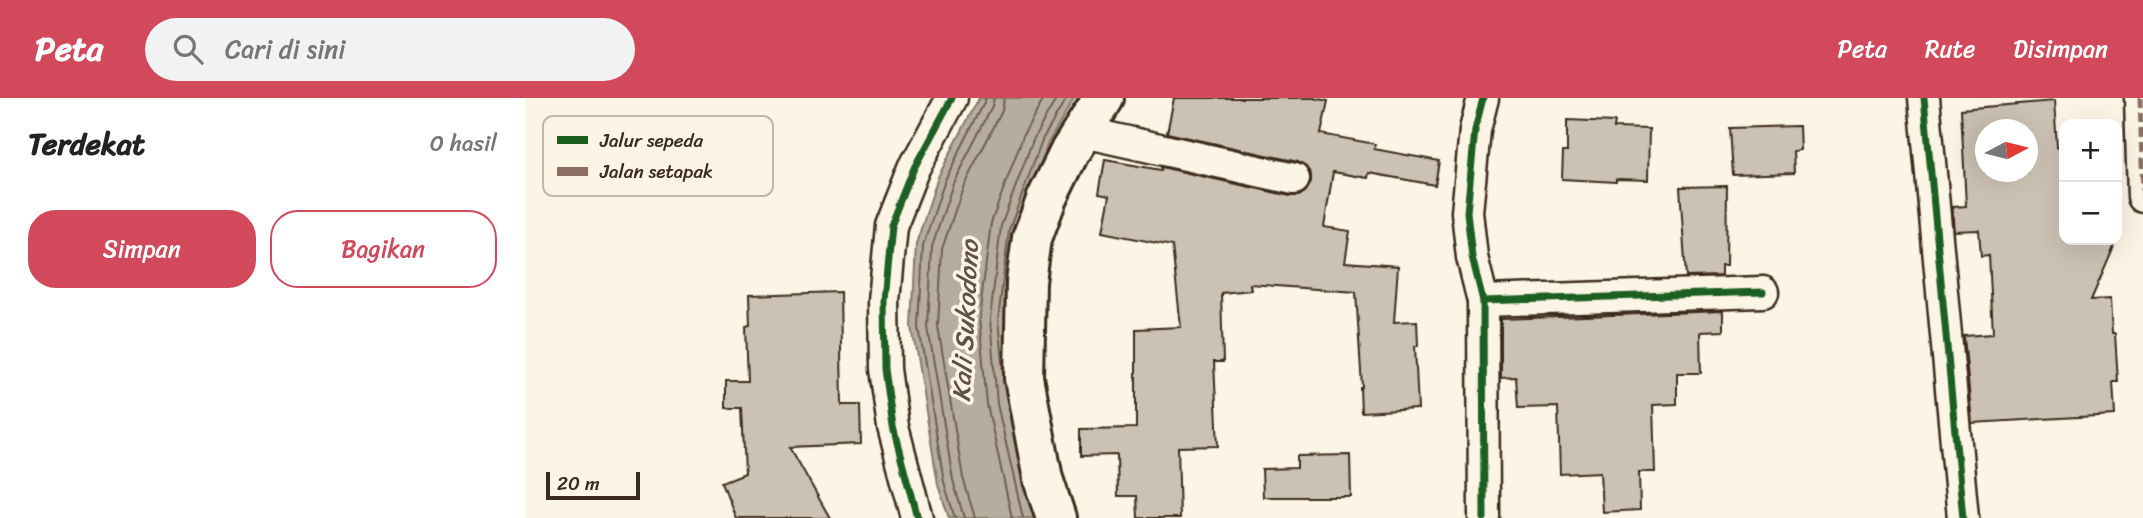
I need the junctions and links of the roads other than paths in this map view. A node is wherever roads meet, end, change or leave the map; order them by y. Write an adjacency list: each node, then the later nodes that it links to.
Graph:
1 (952, 98): 11 (street)
2 (1104, 98): 6 (main road)
3 (1483, 98): 10 (street)
4 (1924, 98): 14 (street)
5 (2140, 98): 8 (street)
6 (1083, 132): 7 (street); 12 (main road)
7 (1294, 179)
8 (2143, 197)
9 (1763, 292): 10 (street)
10 (1483, 301): 13 (street)
11 (917, 518)
12 (1056, 518)
13 (1484, 518)
14 (1963, 518)

